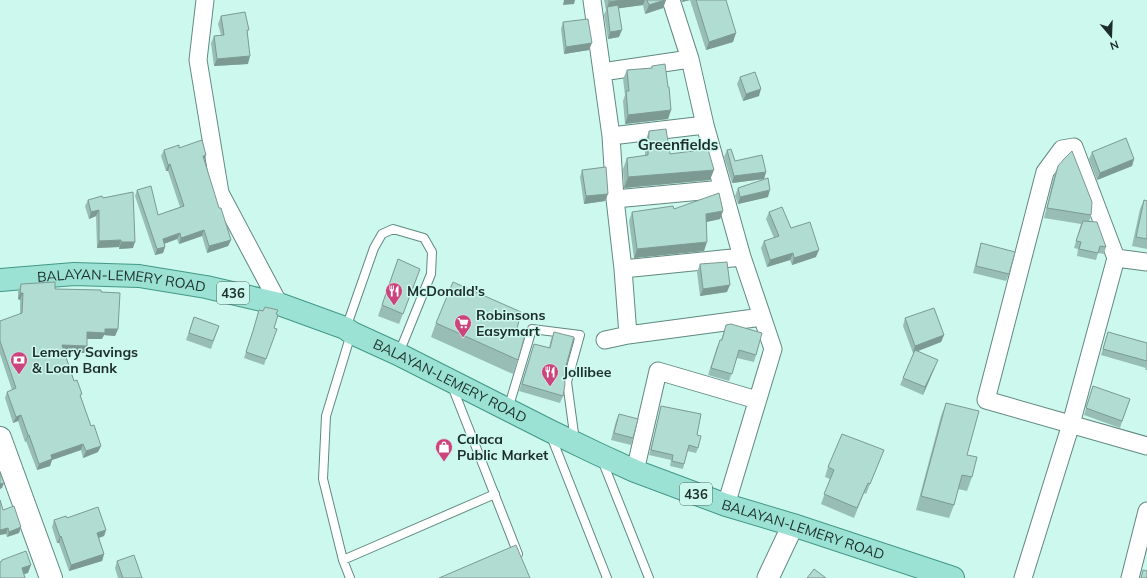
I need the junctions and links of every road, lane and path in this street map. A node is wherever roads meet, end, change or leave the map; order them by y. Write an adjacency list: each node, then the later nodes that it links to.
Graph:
1 (205, 0): 15 (street)
2 (592, 0): 5 (street)
3 (671, 0): 4 (street)
4 (690, 59): 5 (street); 6 (street)
5 (602, 72): 7 (street)
6 (705, 125): 7 (street); 8 (street)
7 (611, 136): 9 (street)
8 (723, 189): 9 (street); 10 (street)
9 (615, 199): 13 (street)
10 (742, 257): 13 (street); 16 (street)
11 (1116, 258): 12 (street); 24 (street); 24 (street)
12 (1147, 262)
13 (623, 269): 18 (street)
14 (0, 280): 15 (main road, BALAYAN-LEMERY ROAD / 436)
15 (279, 304): 17 (main road, BALAYAN-LEMERY ROAD / 436)
16 (762, 317): 18 (street); 22 (street)
17 (349, 330): 20 (main road, BALAYAN-LEMERY ROAD / 436); 20 (lane); 36 (lane)
18 (628, 335): 19 (street)
19 (605, 340)
20 (398, 354): 21 (main road, BALAYAN-LEMERY ROAD / 436)
21 (450, 379): 23 (main road, BALAYAN-LEMERY ROAD / 436); 31 (lane)
22 (757, 400): 30 (street); 32 (street)
23 (508, 410): 25 (main road, BALAYAN-LEMERY ROAD / 436); 27 (lane)
24 (1071, 424): 28 (street); 43 (street)
25 (550, 431): 27 (main road, BALAYAN-LEMERY ROAD / 436); 39 (lane)
26 (0, 438): 37 (main road)
27 (575, 443): 29 (main road, BALAYAN-LEMERY ROAD / 436)
28 (1147, 446)
29 (600, 455): 30 (main road, BALAYAN-LEMERY ROAD / 436); 40 (lane)
30 (635, 471): 32 (main road, BALAYAN-LEMERY ROAD / 436)
31 (494, 494): 35 (lane); 36 (lane)
32 (726, 505): 34 (main road, BALAYAN-LEMERY ROAD / 436)
33 (1147, 511): 44 (street)
34 (793, 525): 41 (street); 42 (main road, BALAYAN-LEMERY ROAD / 436)
35 (520, 559)
36 (343, 560): 38 (lane)
37 (51, 578)
38 (350, 578)
39 (607, 578)
40 (649, 578)
41 (768, 578)
42 (953, 578)
43 (1023, 578)
44 (1130, 578)

